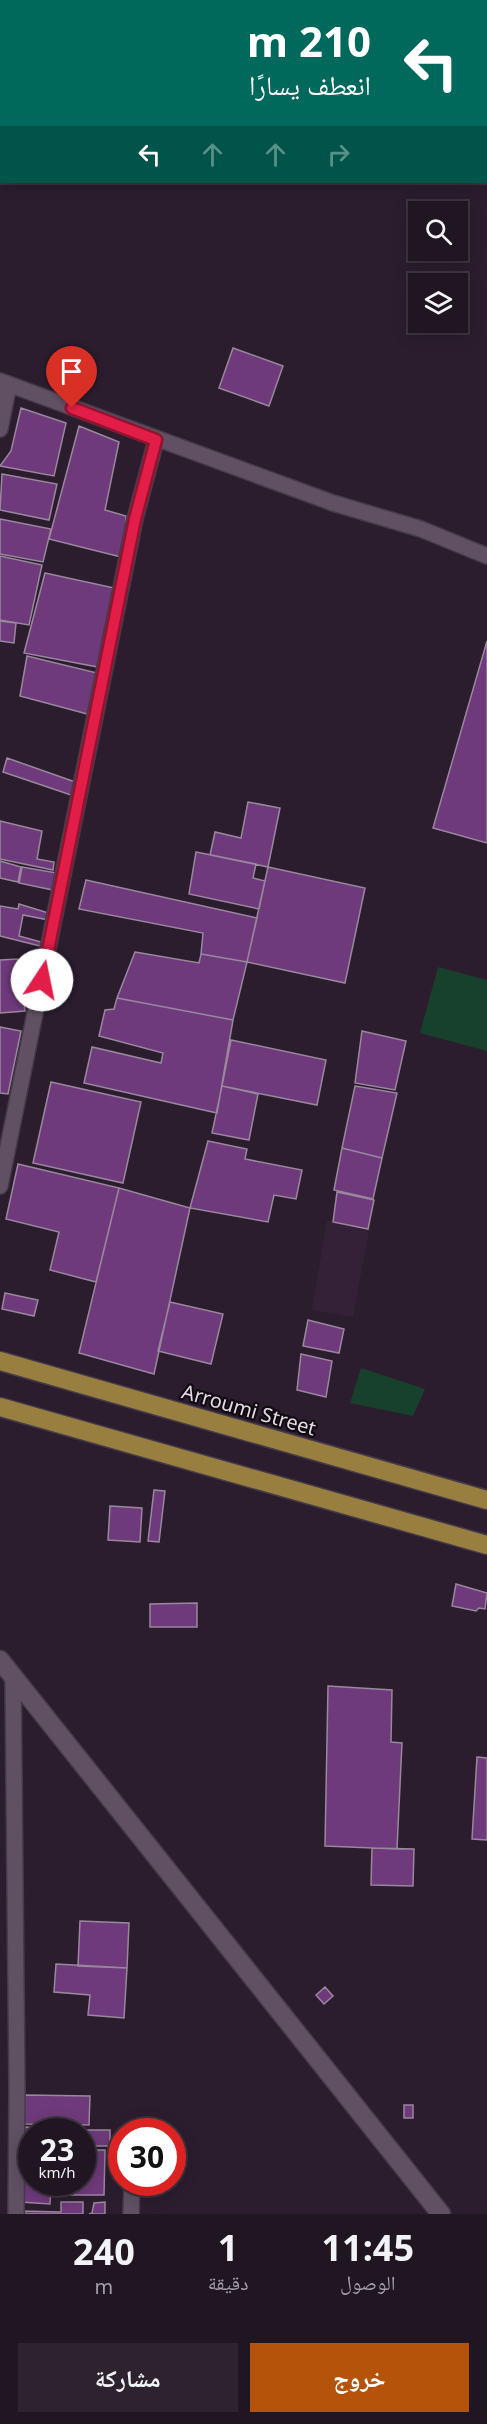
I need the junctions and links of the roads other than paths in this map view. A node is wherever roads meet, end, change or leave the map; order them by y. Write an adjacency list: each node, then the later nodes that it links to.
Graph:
1 (5, 382): 2 (street); 3 (street)
2 (0, 429)
3 (156, 440): 4 (street); 5 (street)
4 (487, 556)
5 (0, 1186)
6 (0, 1361): 8 (main road, Arroumi Street)
7 (0, 1407): 9 (main road)
8 (487, 1500)
9 (487, 1545)
10 (0, 1660): 11 (main road)
11 (13, 1675): 13 (street); 15 (main road)
12 (132, 2196): 14 (street)
13 (16, 2214)
14 (131, 2214)
15 (441, 2214)

